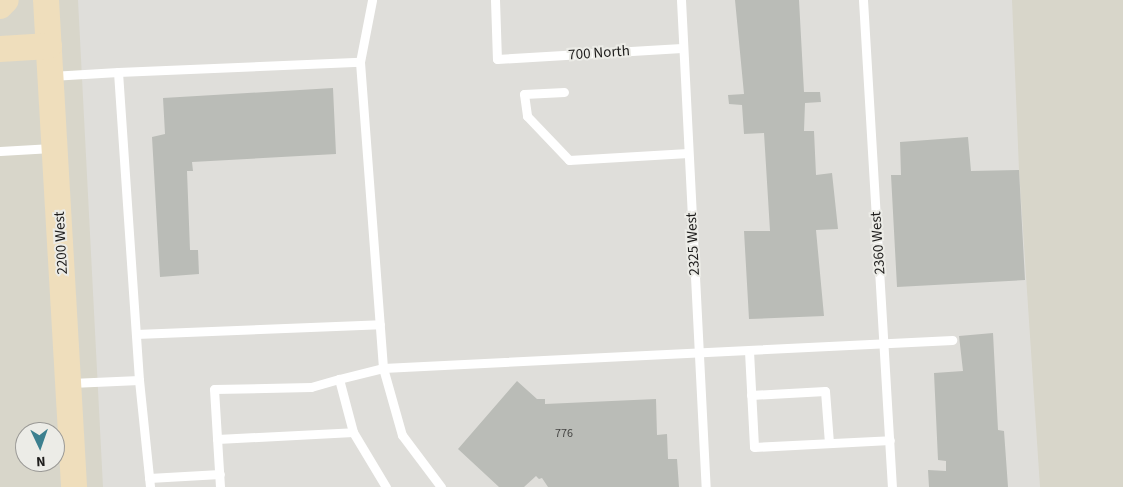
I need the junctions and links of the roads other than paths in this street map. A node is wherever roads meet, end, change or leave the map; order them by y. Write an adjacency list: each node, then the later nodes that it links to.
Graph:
1 (6, 0): 7 (street)
2 (46, 0): 8 (street, 2200 West)
3 (372, 0): 11 (lane)
4 (495, 0): 9 (lane, 700 North)
5 (682, 0): 9 (lane, 2325 West)
6 (863, 0): 21 (lane, 2360 West)
7 (0, 6)
8 (49, 46): 10 (street); 13 (street, 2200 West)
9 (682, 48): 17 (lane, 2325 West)
10 (0, 49)
11 (360, 62): 12 (lane); 18 (lane)
12 (118, 72): 13 (lane); 19 (lane)
13 (51, 76): 15 (street, 2200 West)
14 (564, 92): 17 (lane)
15 (56, 148): 16 (lane); 27 (street, 2200 West)
16 (0, 151)
17 (688, 153): 23 (lane, 2325 West)
18 (380, 324): 19 (lane); 24 (lane)
19 (136, 334): 26 (lane)
20 (952, 340): 21 (lane)
21 (884, 344): 22 (lane); 31 (lane, 2360 West)
22 (749, 351): 23 (lane); 28 (lane)
23 (700, 354): 24 (lane); 39 (lane, 2325 West)
24 (383, 368): 25 (lane); 38 (lane)
25 (339, 379): 29 (lane); 30 (lane)
26 (139, 380): 27 (lane); 34 (lane)
27 (69, 383): 35 (street, 2200 West)
28 (751, 396): 32 (lane); 32 (lane)
29 (353, 432): 30 (lane); 37 (lane)
30 (218, 439): 33 (lane)
31 (890, 440): 32 (lane); 40 (lane, 2360 West)
32 (829, 443)
33 (220, 474): 34 (lane); 36 (lane)
34 (149, 483)
35 (74, 487)
36 (220, 487)
37 (386, 487)
38 (441, 487)
39 (706, 487)
40 (892, 487)

